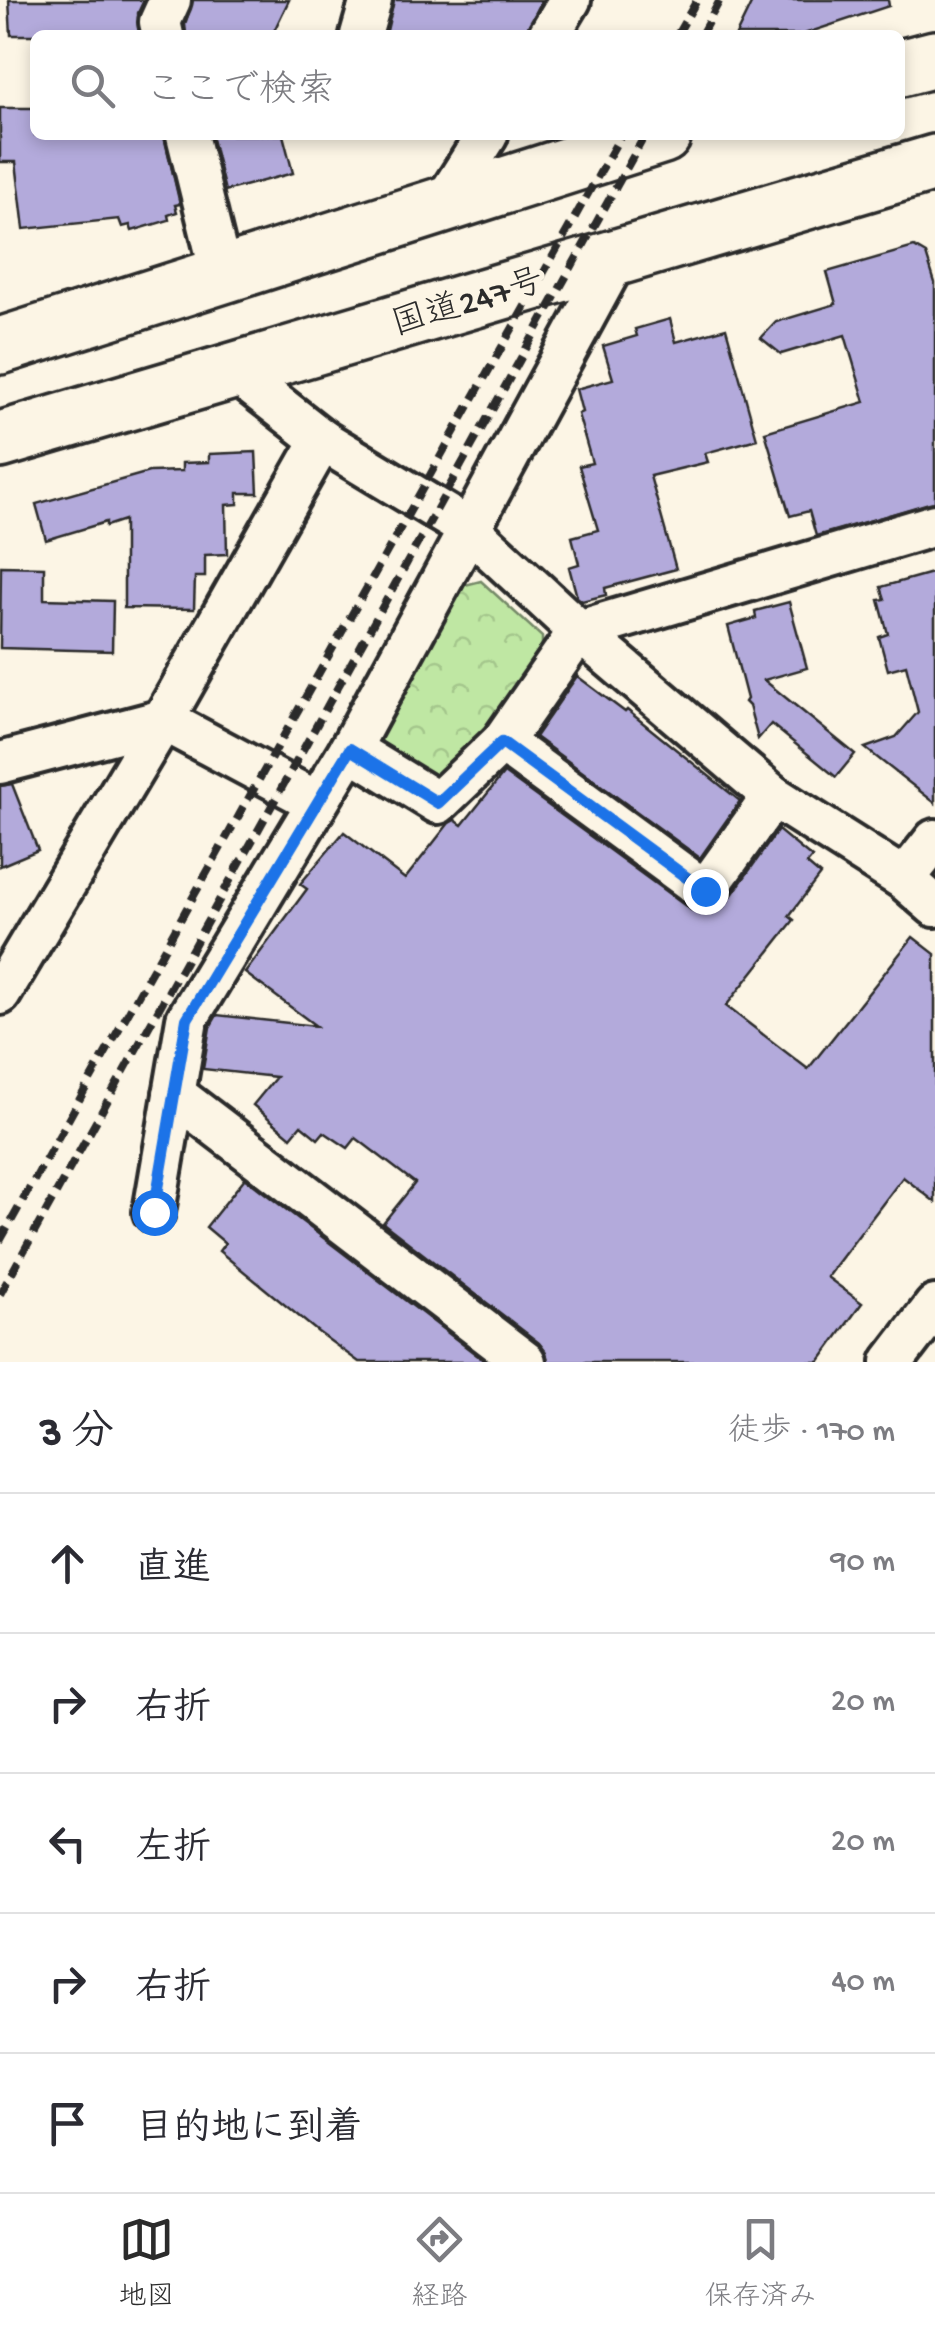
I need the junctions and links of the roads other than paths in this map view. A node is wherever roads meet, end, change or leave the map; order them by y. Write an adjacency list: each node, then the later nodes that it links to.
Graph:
1 (170, 0): 4 (street)
2 (371, 0): 5 (street)
3 (570, 0): 6 (street)
4 (162, 30)
5 (362, 30)
6 (551, 30)
7 (935, 59): 8 (highway)
8 (905, 67)
9 (188, 140): 15 (street)
10 (483, 140): 13 (street)
11 (646, 140): 13 (highway)
12 (933, 169): 14 (highway, 国道247号)
13 (444, 204): 15 (highway)
14 (618, 255): 17 (highway, 国道247号); 21 (street)
15 (222, 277): 16 (highway)
16 (0, 346)
17 (234, 371): 18 (highway, 国道247号); 19 (street)
18 (0, 440)
19 (322, 440): 21 (street); 23 (street)
20 (935, 524): 22 (street)
21 (469, 529): 22 (street); 25 (street)
22 (579, 631): 24 (street); 27 (street)
23 (164, 720): 26 (street); 28 (street); 32 (street)
24 (502, 742): 25 (street); 27 (street)
25 (350, 749): 28 (street)
26 (0, 764)
27 (772, 796): 30 (street)
28 (317, 802): 33 (street)
29 (935, 840): 30 (street)
30 (904, 879): 31 (street)
31 (935, 906)
32 (0, 994)
33 (174, 1094): 34 (street); 36 (street)
34 (154, 1212)
35 (935, 1306): 37 (street)
36 (525, 1362)
37 (892, 1362)

